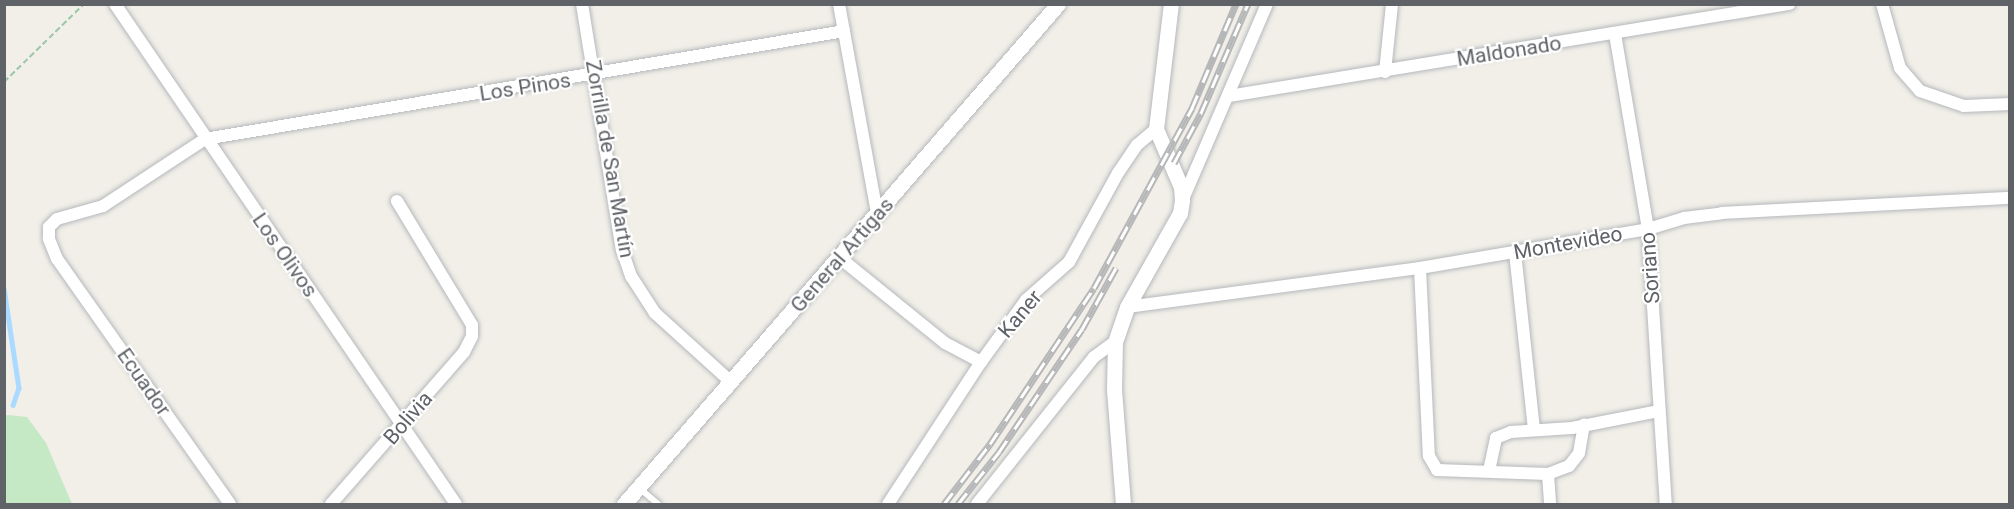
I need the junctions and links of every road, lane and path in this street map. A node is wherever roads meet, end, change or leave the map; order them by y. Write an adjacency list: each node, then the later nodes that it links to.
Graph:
1 (84, 4): 16 (path)
2 (115, 4): 20 (street, Los Olivos)
3 (582, 4): 15 (street, Zorrilla de San Martín)
4 (840, 4): 12 (street)
5 (1058, 4): 24 (street, General Artigas)
6 (1171, 4): 19 (street)
7 (1267, 4): 17 (street)
8 (1392, 4): 14 (street)
9 (1789, 4): 11 (street, Maldonado)
10 (1882, 4): 18 (street)
11 (1767, 6): 13 (street, Maldonado)
12 (844, 31): 15 (street, Los Pinos); 24 (street)
13 (1616, 34): 14 (street, Maldonado); 25 (street, Soriano)
14 (1385, 72): 17 (street, Maldonado)
15 (595, 75): 20 (street, Los Pinos); 32 (street, Zorrilla de San Martín)
16 (4, 82)
17 (1229, 96): 22 (street)
18 (2010, 104)
19 (1156, 129): 22 (street); 31 (street, Kaner)
20 (205, 139): 35 (street, Los Olivos); 40 (street, Ecuador)
21 (2010, 198): 25 (street, Montevideo)
22 (1182, 200): 29 (street)
23 (397, 201): 35 (street, Bolivia)
24 (877, 214): 27 (street, General Artigas)
25 (1648, 230): 26 (street, Montevideo); 33 (street, Soriano)
26 (1515, 252): 28 (street, Montevideo); 36 (street)
27 (840, 258): 31 (street); 32 (street, General Artigas)
28 (1420, 268): 29 (street, Montevideo); 37 (street)
29 (1127, 307): 30 (street)
30 (1115, 342): 46 (street); 47 (street)
31 (981, 362): 45 (street, Kaner)
32 (731, 382): 39 (street, General Artigas)
33 (1659, 411): 34 (street); 49 (street, Soriano)
34 (1584, 424): 36 (street); 38 (street)
35 (402, 425): 41 (street, Bolivia); 42 (street, Los Olivos)
36 (1534, 430): 37 (street)
37 (1489, 471): 38 (street)
38 (1548, 474): 48 (street)
39 (639, 488): 43 (street, General Artigas); 44 (lane)
40 (230, 504)
41 (331, 504)
42 (456, 504)
43 (624, 504)
44 (658, 504)
45 (888, 504)
46 (977, 504)
47 (1123, 504)
48 (1550, 504)
49 (1666, 504)

